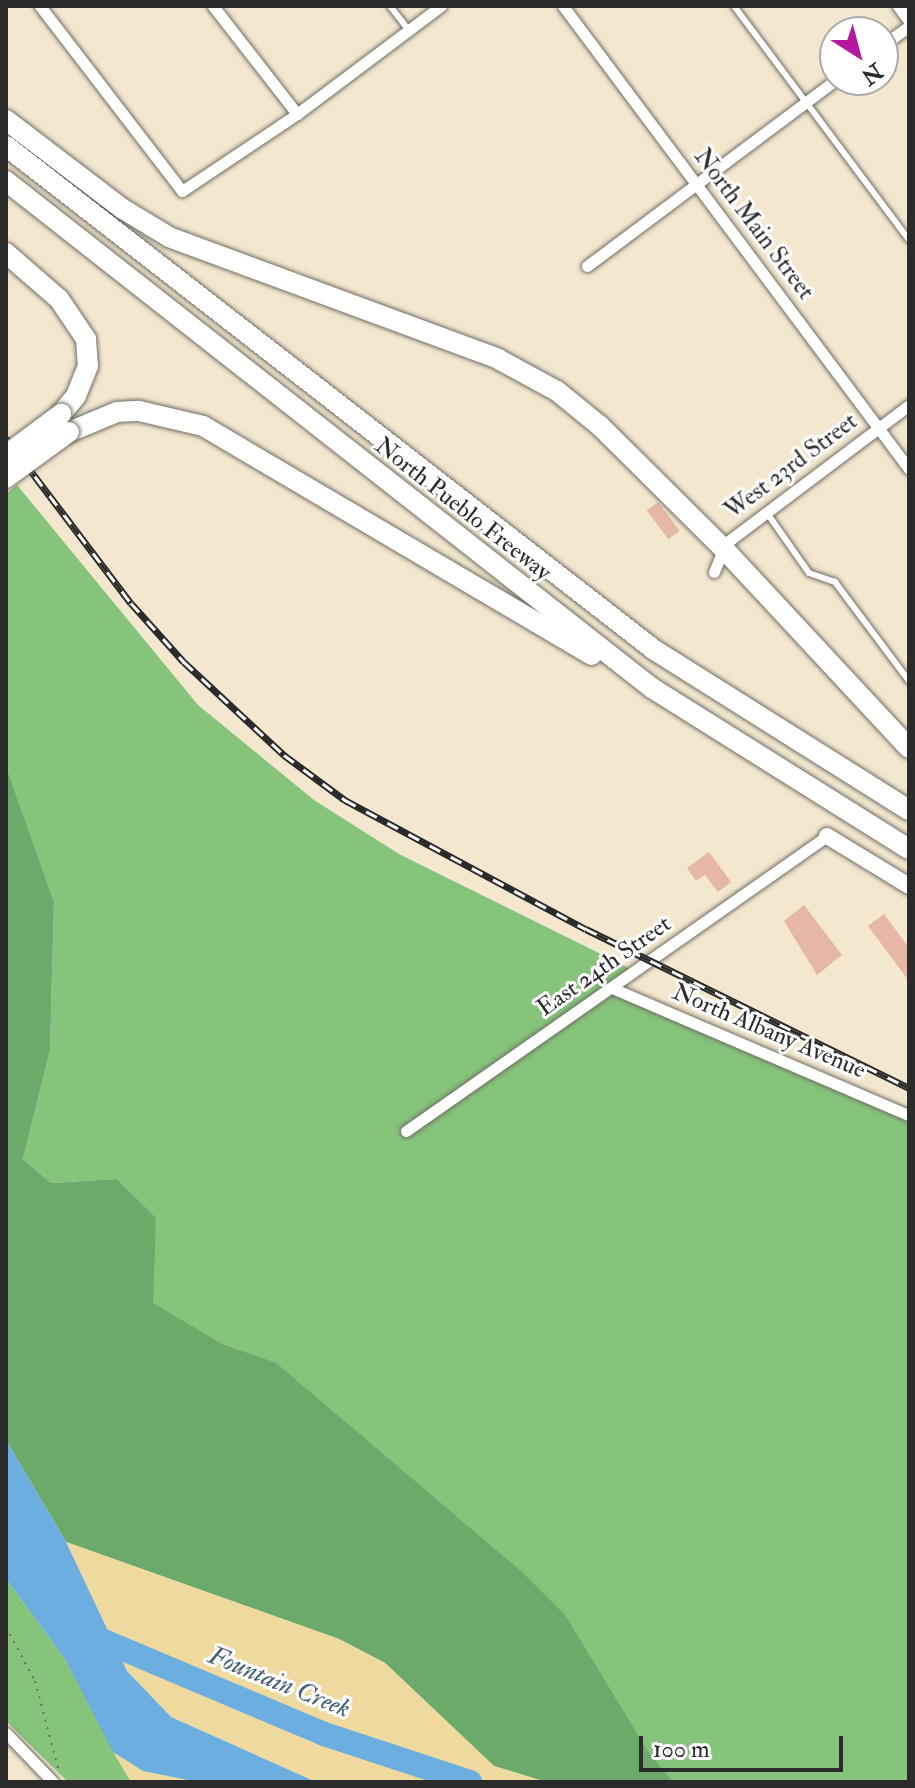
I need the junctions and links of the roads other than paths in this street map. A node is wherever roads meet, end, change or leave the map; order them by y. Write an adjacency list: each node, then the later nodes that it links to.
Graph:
1 (40, 6): 12 (street)
2 (213, 6): 12 (street)
3 (390, 6): 9 (lane)
4 (441, 6): 9 (street)
5 (563, 6): 16 (street, North Main Street)
6 (734, 6): 11 (lane)
7 (898, 6): 8 (street)
8 (909, 23)
9 (409, 30): 12 (street)
10 (819, 93): 11 (street)
11 (806, 103): 16 (street); 17 (lane)
12 (297, 114)
13 (6, 120): 27 (highway)
14 (6, 146): 32 (highway, North Pueblo Freeway)
15 (6, 181): 30 (highway, North Pueblo Freeway)
16 (697, 184): 19 (street); 22 (street, North Main Street)
17 (909, 240)
18 (6, 253): 21 (highway)
19 (587, 266)
20 (909, 405): 22 (street, West 23rd Street)
21 (65, 423): 23 (highway, bridge); 25 (highway, bridge); 30 (highway)
22 (878, 428): 24 (street, North Main Street); 26 (street, West 23rd Street)
23 (6, 455)
24 (909, 469)
25 (6, 478)
26 (767, 512): 27 (street, West 23rd Street); 29 (lane)
27 (723, 548): 28 (street, West 23rd Street); 31 (highway)
28 (714, 572)
29 (909, 681)
30 (652, 688): 34 (highway, North Pueblo Freeway)
31 (909, 748)
32 (909, 810)
33 (827, 836): 35 (street); 36 (street, East 24th Street)
34 (909, 849)
35 (909, 886)
36 (612, 988): 37 (street, North Albany Avenue); 38 (street, East 24th Street)
37 (909, 1115)
38 (406, 1131)
39 (6, 1733): 40 (street)
40 (54, 1779)

